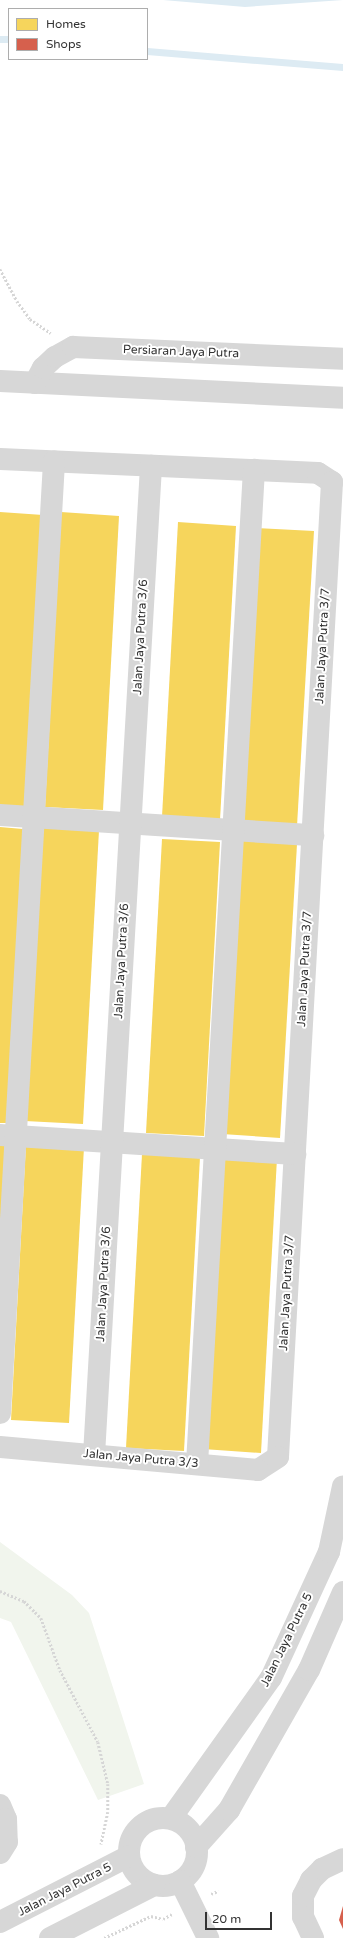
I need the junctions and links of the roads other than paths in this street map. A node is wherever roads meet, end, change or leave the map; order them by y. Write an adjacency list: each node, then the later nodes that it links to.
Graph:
1 (343, 351): 2 (street)
2 (333, 358): 4 (street, Persiaran Jaya Putra)
3 (0, 380): 4 (street)
4 (35, 383): 5 (street)
5 (343, 398)
6 (0, 459): 7 (street)
7 (54, 462): 8 (street); 11 (street)
8 (151, 466): 9 (street); 12 (street, Jalan Jaya Putra 3/6)
9 (254, 470): 13 (street); 14 (street, Jalan Jaya Putra 3/7)
10 (0, 815): 11 (street)
11 (34, 817): 12 (street); 15 (street)
12 (130, 823): 13 (street); 16 (street, Jalan Jaya Putra 3/6)
13 (233, 830): 14 (street); 17 (street)
14 (313, 835): 18 (street, Jalan Jaya Putra 3/7)
15 (8, 1136): 16 (street); 19 (street)
16 (112, 1142): 17 (street); 21 (street, Jalan Jaya Putra 3/6)
17 (215, 1148): 18 (street); 23 (street)
18 (295, 1154): 22 (street, Jalan Jaya Putra 3/7)
19 (0, 1413)
20 (0, 1447): 21 (street, Jalan Jaya Putra 3/3)
21 (94, 1455): 23 (street, Jalan Jaya Putra 3/3)
22 (278, 1457): 23 (street, Jalan Jaya Putra 3/3)
23 (196, 1464)
24 (343, 1486): 27 (street, Jalan Jaya Putra 5)
25 (343, 1592): 28 (street)
26 (0, 1805): 29 (street)
27 (171, 1818): 28 (street); 30 (street)
28 (196, 1847): 32 (street)
29 (0, 1853)
30 (129, 1856): 33 (street); 34 (street, Jalan Jaya Putra 5)
31 (343, 1859): 37 (street)
32 (180, 1881): 33 (street); 36 (street)
33 (154, 1885): 35 (street)
34 (0, 1922)
35 (50, 1938)
36 (208, 1938)
37 (313, 1938)

